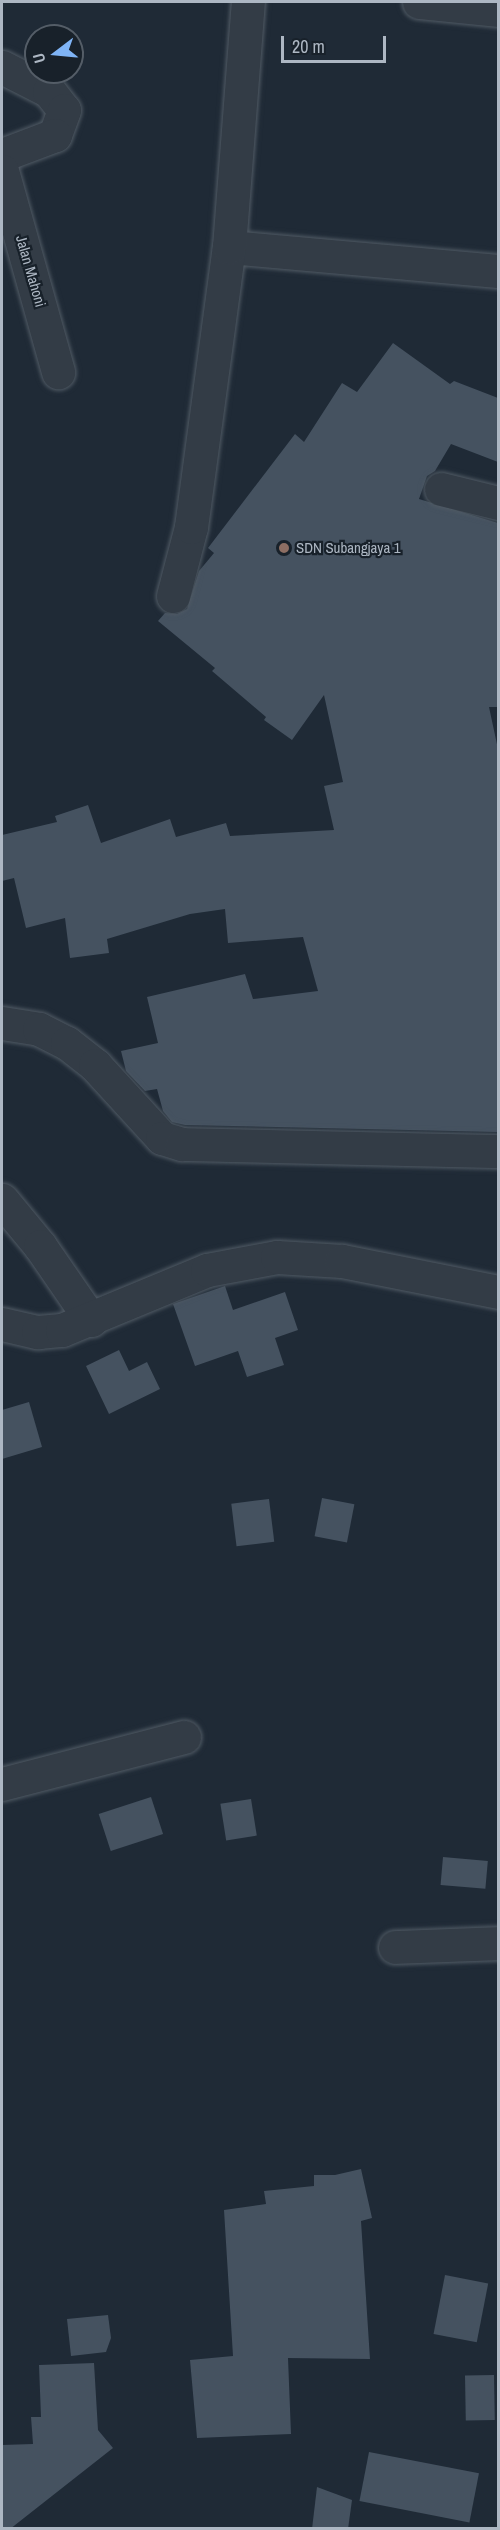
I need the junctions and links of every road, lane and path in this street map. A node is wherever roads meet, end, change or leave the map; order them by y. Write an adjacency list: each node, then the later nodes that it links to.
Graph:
1 (248, 2): 7 (street)
2 (419, 2): 3 (street)
3 (498, 10)
4 (2, 67): 5 (street)
5 (2, 155)
6 (2, 171): 9 (street, Jalan Mahoni)
7 (229, 247): 8 (street); 12 (street)
8 (498, 271)
9 (58, 372)
10 (441, 489): 11 (street)
11 (498, 503)
12 (173, 596)
13 (2, 1023): 14 (street)
14 (498, 1151)
15 (2, 1200): 17 (street)
16 (498, 1292): 17 (street)
17 (91, 1320): 18 (street)
18 (2, 1324)
19 (184, 1737): 20 (street)
20 (2, 1784)
21 (498, 1943): 22 (street)
22 (395, 1947)

